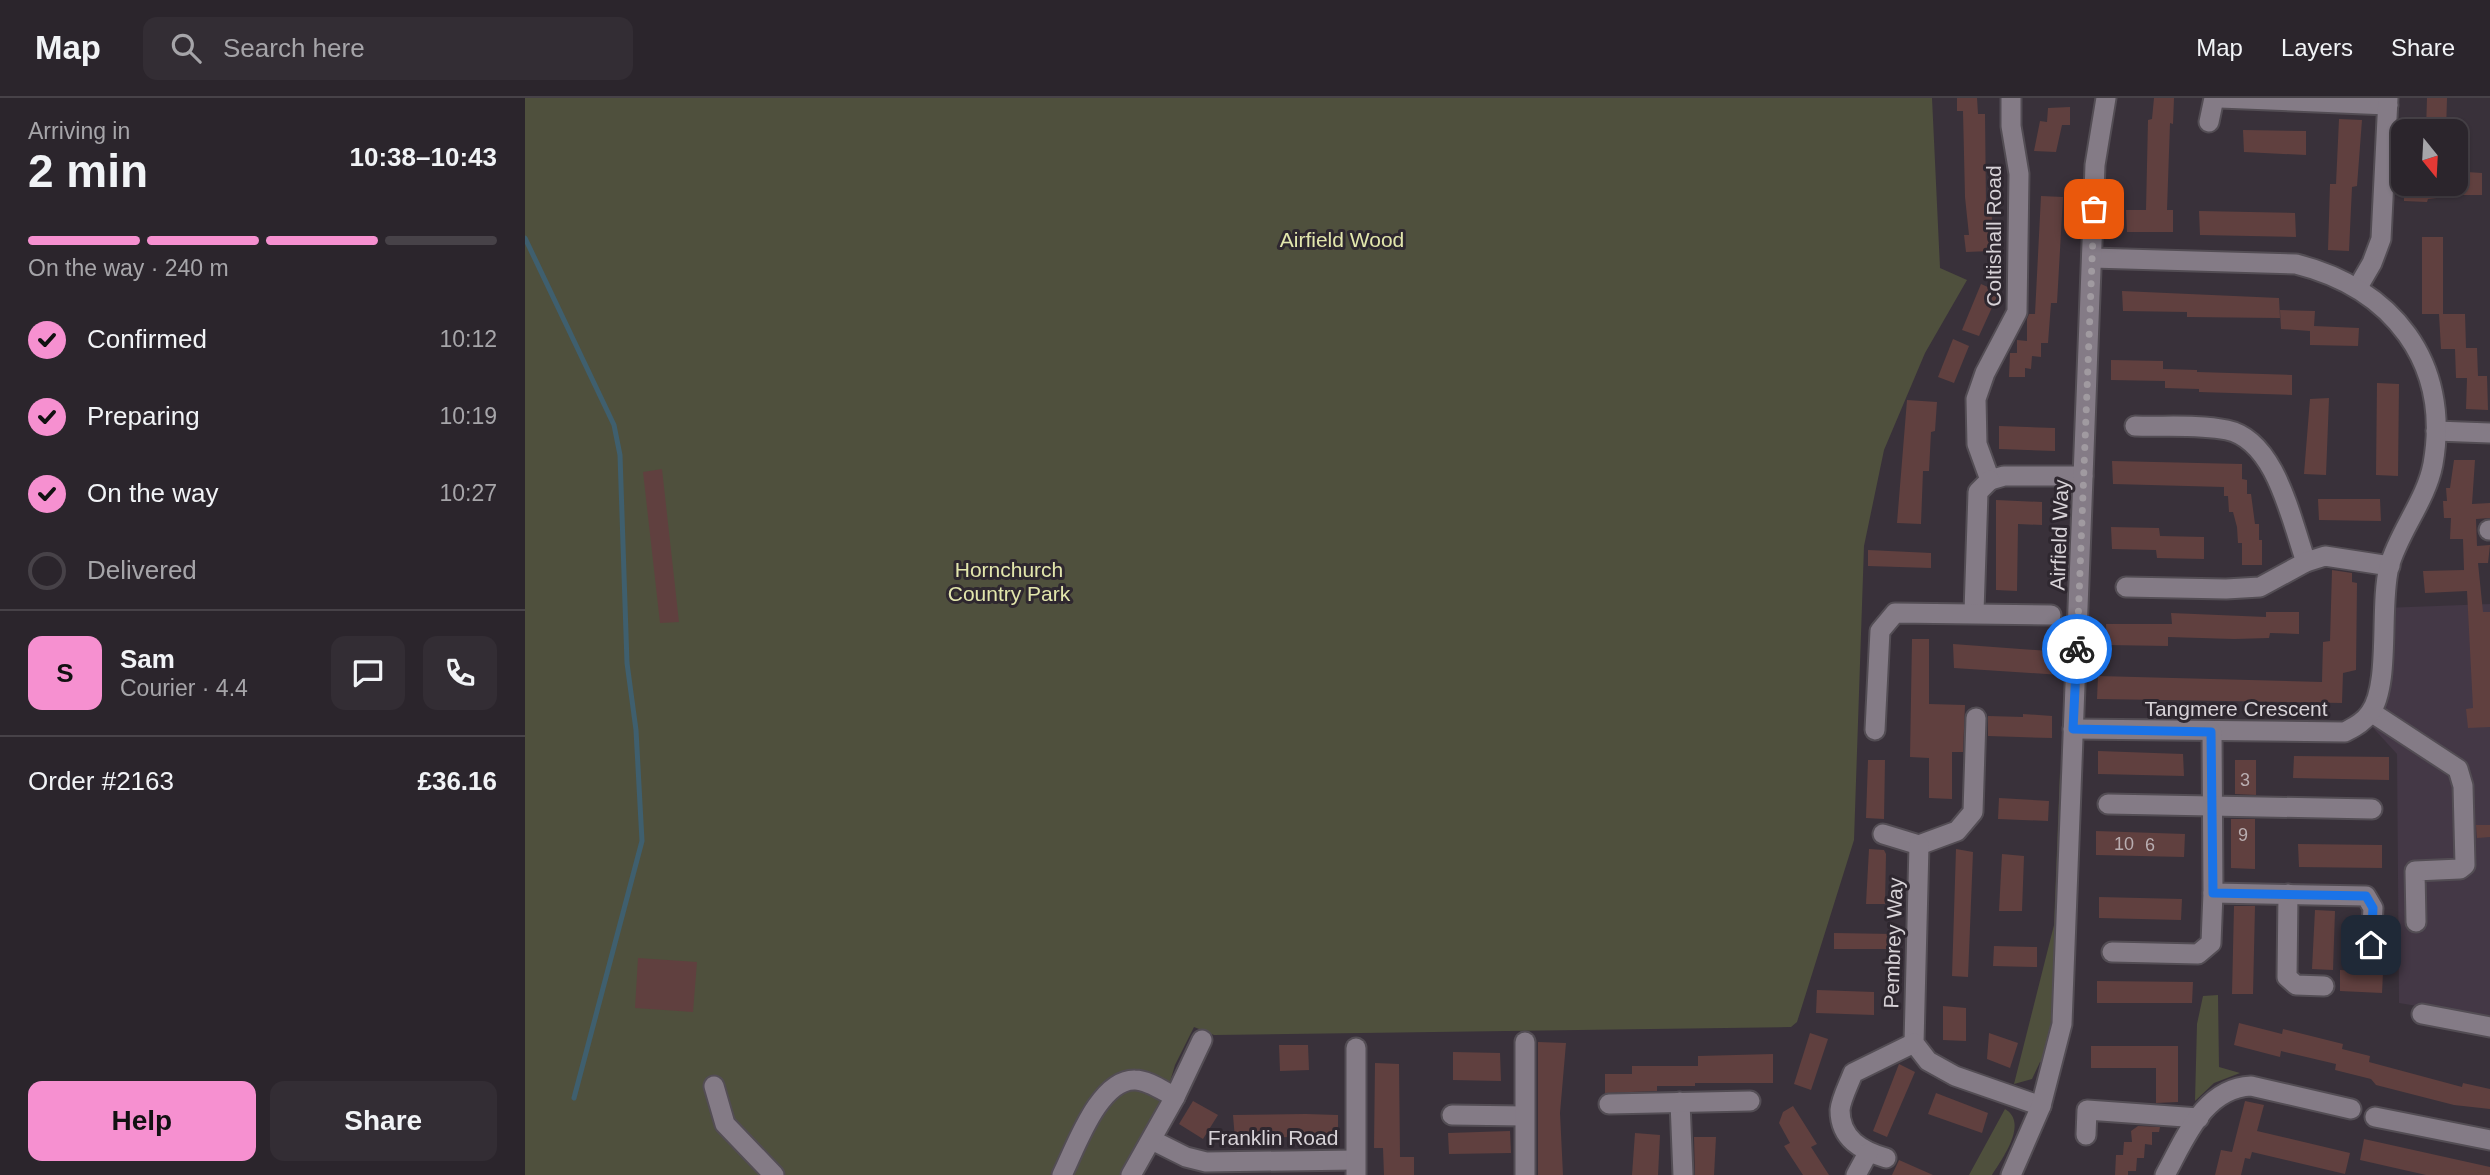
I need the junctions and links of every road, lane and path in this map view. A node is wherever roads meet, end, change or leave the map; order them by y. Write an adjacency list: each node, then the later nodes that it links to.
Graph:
1 (2011, 98): 13 (street, Coltishall Road)
2 (2106, 98): 7 (street, Airfield Way)
3 (2214, 98): 6 (street)
4 (2220, 98): 5 (street)
5 (2388, 101): 8 (street)
6 (2209, 122)
7 (2092, 258): 8 (street); 12 (street, Airfield Way)
8 (2358, 287): 10 (street)
9 (2135, 426): 14 (street)
10 (2436, 431): 11 (street); 15 (street)
11 (2490, 433)
12 (2083, 476): 13 (street); 21 (street, Airfield Way)
13 (1990, 480): 17 (street)
14 (2306, 562): 15 (street); 16 (street)
15 (2389, 566): 19 (street)
16 (2126, 587)
17 (1974, 612): 18 (street); 22 (street)
18 (2052, 615)
19 (2371, 712): 23 (street, Tangmere Crescent); 31 (street)
20 (1976, 718): 28 (street)
21 (2073, 729): 23 (street, Tangmere Crescent); 46 (street, Airfield Way)
22 (1875, 730)
23 (2211, 732): 25 (street)
24 (2108, 804): 25 (street)
25 (2213, 808): 26 (street); 29 (street)
26 (2372, 809)
27 (1884, 834): 28 (street)
28 (1919, 845): 39 (street, Pembrey Way)
29 (2213, 893): 30 (street); 33 (street)
30 (2288, 894): 32 (street); 34 (street)
31 (2416, 922)
32 (2371, 945)
33 (2112, 952)
34 (2324, 986)
35 (2422, 1014): 36 (street)
36 (2490, 1027)
37 (1202, 1040): 42 (street)
38 (1525, 1042): 49 (street)
39 (1914, 1043): 46 (street); 62 (street)
40 (1356, 1048): 56 (street)
41 (714, 1086): 57 (street)
42 (1175, 1097): 53 (street); 58 (street)
43 (1750, 1101): 44 (street)
44 (1680, 1102): 45 (street); 61 (street)
45 (1609, 1104)
46 (2041, 1106): 63 (street, Airfield Way)
47 (2351, 1109): 51 (street)
48 (1452, 1115): 49 (street)
49 (1524, 1116): 60 (street)
50 (2375, 1117): 54 (street)
51 (2199, 1118): 52 (street); 64 (street)
52 (2086, 1135)
53 (1152, 1140): 55 (street, Franklin Road); 59 (street)
54 (2490, 1140)
55 (1205, 1168): 56 (street, Franklin Road)
56 (1355, 1168)
57 (773, 1175)
58 (1062, 1175)
59 (1131, 1175)
60 (1525, 1175)
61 (1683, 1175)
62 (1856, 1175)
63 (2011, 1175)
64 (2165, 1175)

